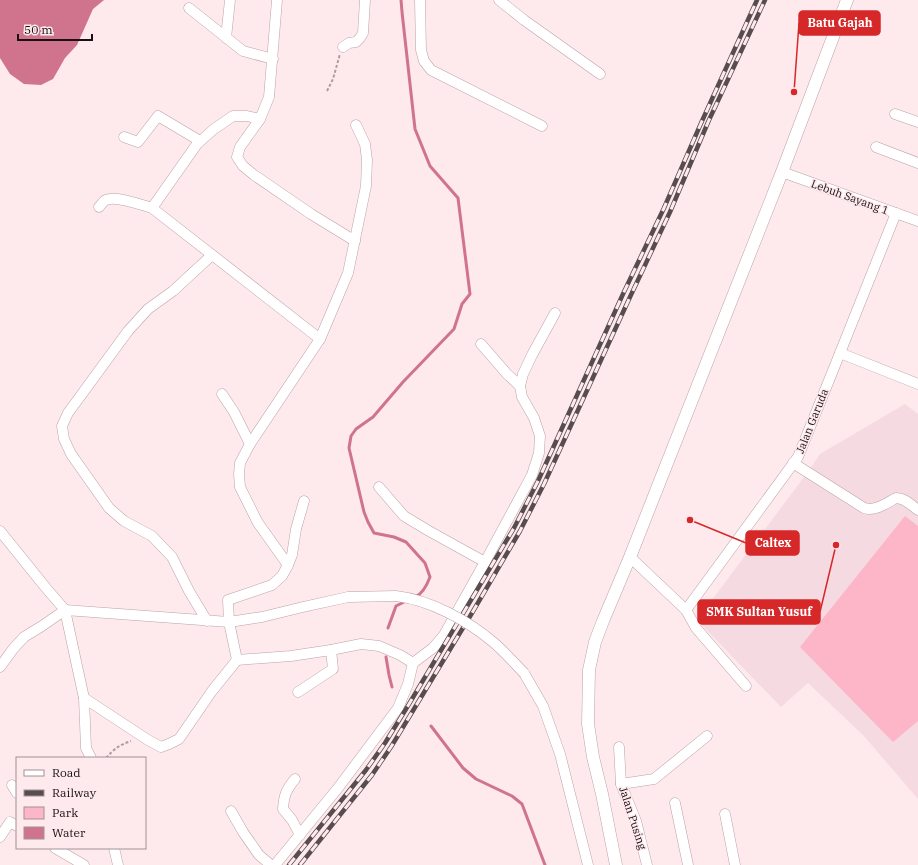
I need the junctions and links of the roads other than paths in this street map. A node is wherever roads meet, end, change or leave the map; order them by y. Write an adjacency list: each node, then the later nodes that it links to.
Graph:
1 (230, 0): 8 (street)
2 (278, 0): 10 (street)
3 (365, 0): 9 (street)
4 (420, 0): 16 (street)
5 (499, 0): 11 (street)
6 (847, 0): 21 (main road)
7 (189, 8): 8 (street)
8 (226, 38): 10 (street)
9 (343, 47)
10 (273, 58): 13 (street)
11 (600, 74)
12 (895, 114): 14 (street)
13 (260, 119): 18 (street); 26 (street)
14 (918, 122)
15 (356, 125): 26 (street)
16 (542, 126)
17 (124, 137): 18 (street)
18 (200, 141): 23 (street)
19 (876, 147): 20 (street)
20 (918, 163)
21 (782, 172): 24 (street, Lebuh Sayang 1); 41 (main road)
22 (99, 207): 23 (street)
23 (152, 208): 27 (street)
24 (896, 213): 25 (street, Lebuh Sayang 1); 31 (street, Jalan Garuda)
25 (918, 221)
26 (355, 241): 29 (street)
27 (212, 255): 29 (street); 46 (street)
28 (555, 313): 33 (street)
29 (320, 339): 35 (street)
30 (481, 344): 33 (street)
31 (840, 353): 32 (street); 36 (street, Jalan Garuda)
32 (918, 384)
33 (520, 386): 42 (street)
34 (222, 394): 35 (street)
35 (250, 444): 43 (street)
36 (793, 463): 39 (street); 45 (street, Jalan Garuda)
37 (379, 487): 42 (street)
38 (304, 500): 43 (street)
39 (918, 510)
40 (0, 531): 44 (street)
41 (630, 557): 45 (street); 73 (main road)
42 (485, 562): 50 (street)
43 (288, 565): 47 (street)
44 (65, 610): 46 (street); 51 (street); 54 (street)
45 (686, 610): 52 (street)
46 (207, 621): 47 (street)
47 (229, 622): 49 (street); 72 (street, bridge)
48 (331, 650): 49 (street); 50 (street); 53 (street)
49 (237, 660): 54 (street)
50 (413, 663): 64 (street)
51 (0, 667)
52 (746, 686)
53 (298, 692)
54 (84, 698): 57 (street)
55 (707, 736): 59 (street)
56 (619, 747): 59 (street, Jalan Pusing)
57 (90, 757)
58 (295, 779): 64 (street)
59 (621, 784): 74 (street, Jalan Pusing)
60 (676, 803): 75 (street)
61 (231, 811): 70 (street)
62 (725, 814): 76 (street)
63 (16, 825): 65 (street)
64 (300, 835): 71 (street)
65 (0, 837)
66 (57, 849): 68 (street)
67 (114, 849): 69 (street)
68 (84, 865)
69 (118, 865)
70 (271, 865)
71 (275, 865)
72 (588, 865)
73 (616, 865)
74 (647, 865)
75 (688, 865)
76 (735, 865)

